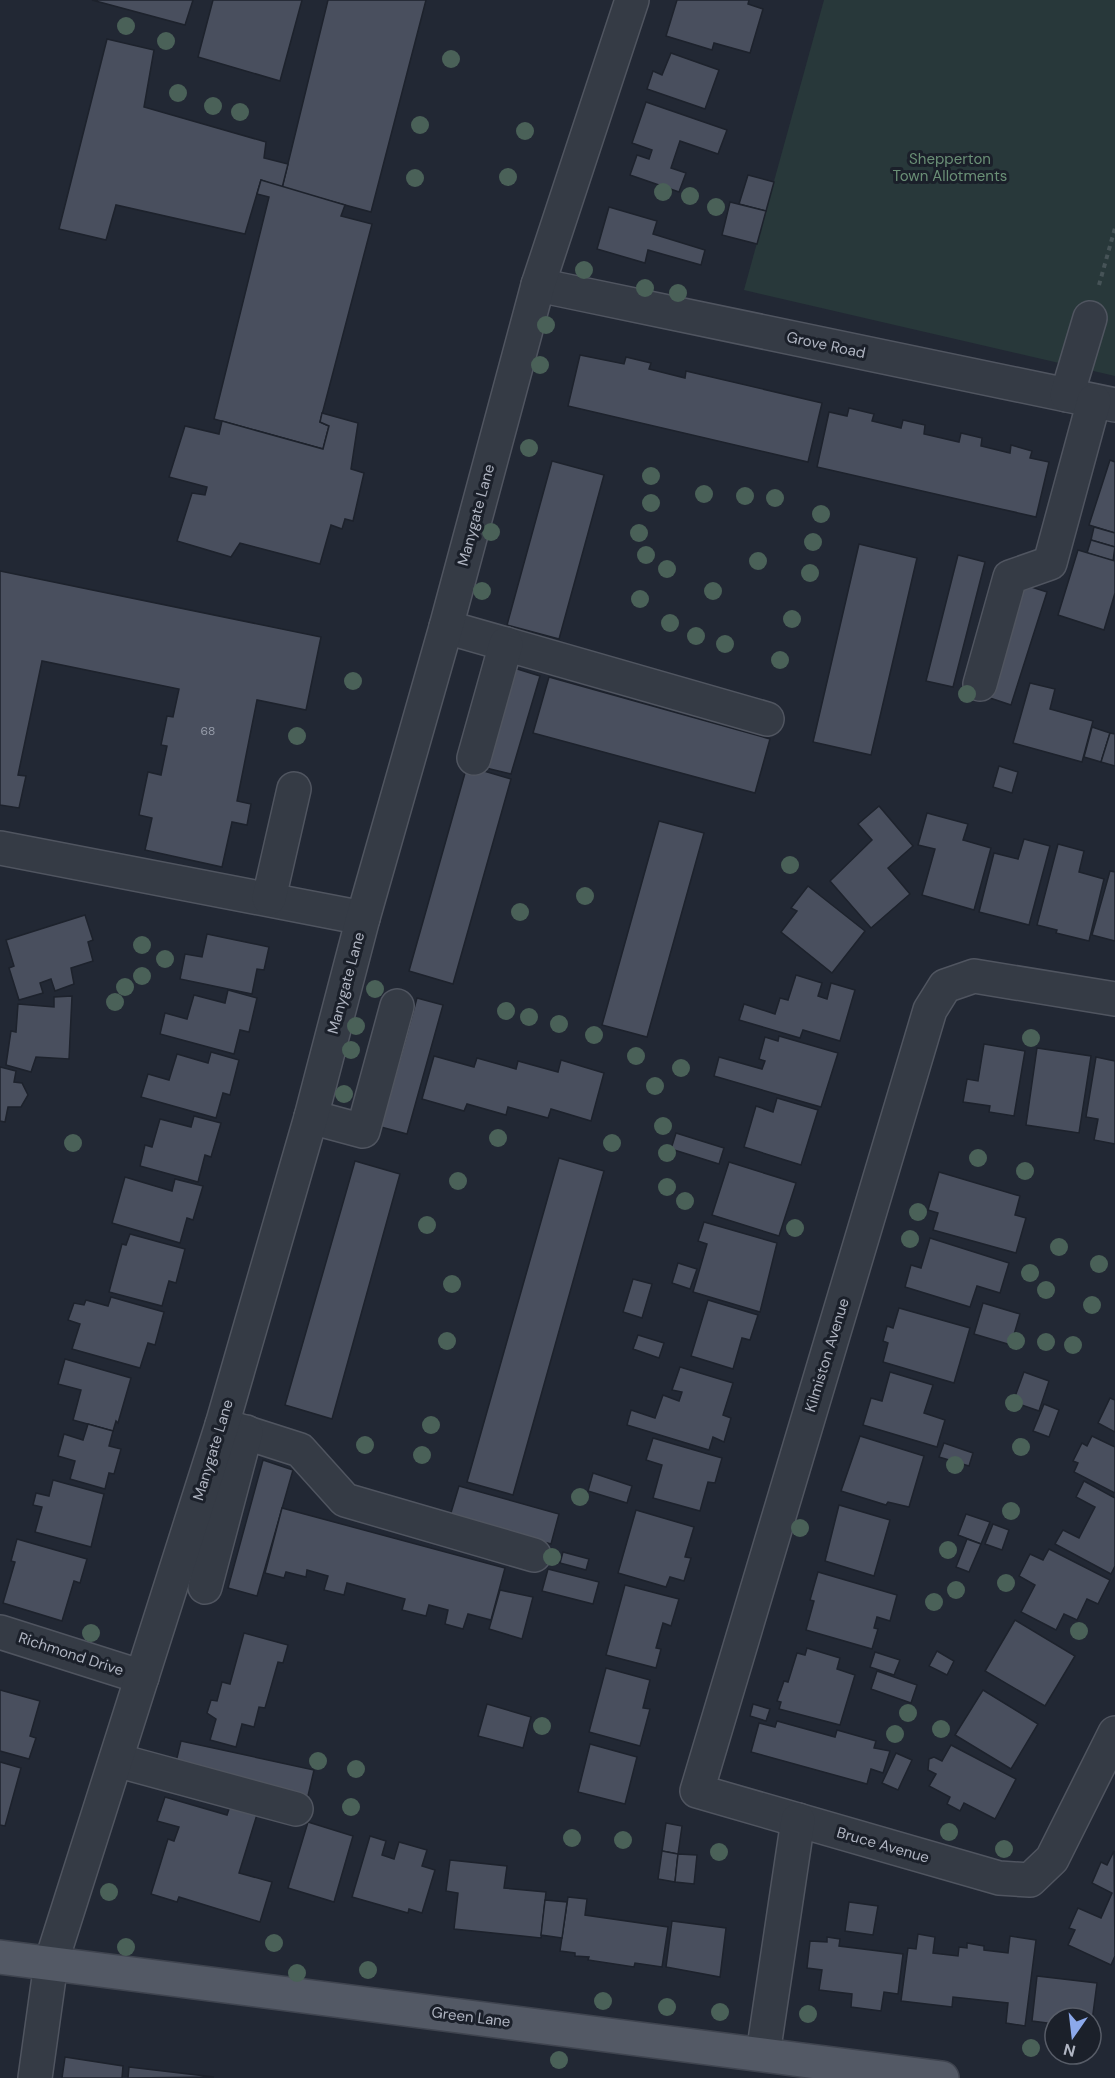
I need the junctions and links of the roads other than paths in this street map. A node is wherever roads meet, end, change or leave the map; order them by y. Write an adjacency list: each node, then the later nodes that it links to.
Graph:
1 (632, 0): 2 (street, Manygate Lane)
2 (538, 285): 4 (street, Grove Road); 5 (street, Manygate Lane)
3 (1090, 318): 4 (street)
4 (1092, 401): 7 (street)
5 (446, 627): 6 (street); 13 (street, Manygate Lane)
6 (506, 644): 8 (street); 9 (street)
7 (980, 684)
8 (767, 719)
9 (474, 758)
10 (294, 789): 12 (street)
11 (0, 848): 12 (street)
12 (269, 898): 13 (street)
13 (363, 918): 16 (street, Manygate Lane)
14 (1115, 999): 25 (street, Kilmiston Avenue)
15 (397, 1006): 16 (street)
16 (311, 1117): 17 (street, Manygate Lane)
17 (234, 1429): 18 (street); 19 (street); 21 (street, Manygate Lane)
18 (534, 1555)
19 (205, 1587)
20 (0, 1632): 21 (street, Richmond Drive)
21 (142, 1677): 23 (street, Manygate Lane)
22 (1115, 1733): 25 (street, Bruce Avenue)
23 (116, 1760): 24 (street); 27 (street, Manygate Lane)
24 (296, 1809)
25 (798, 1820): 28 (street)
26 (0, 1958): 27 (main road, Green Lane)
27 (51, 1963): 28 (main road, Green Lane); 29 (street, Manygate Lane)
28 (763, 2054): 30 (main road, Green Lane)
29 (35, 2078)
30 (942, 2078)

